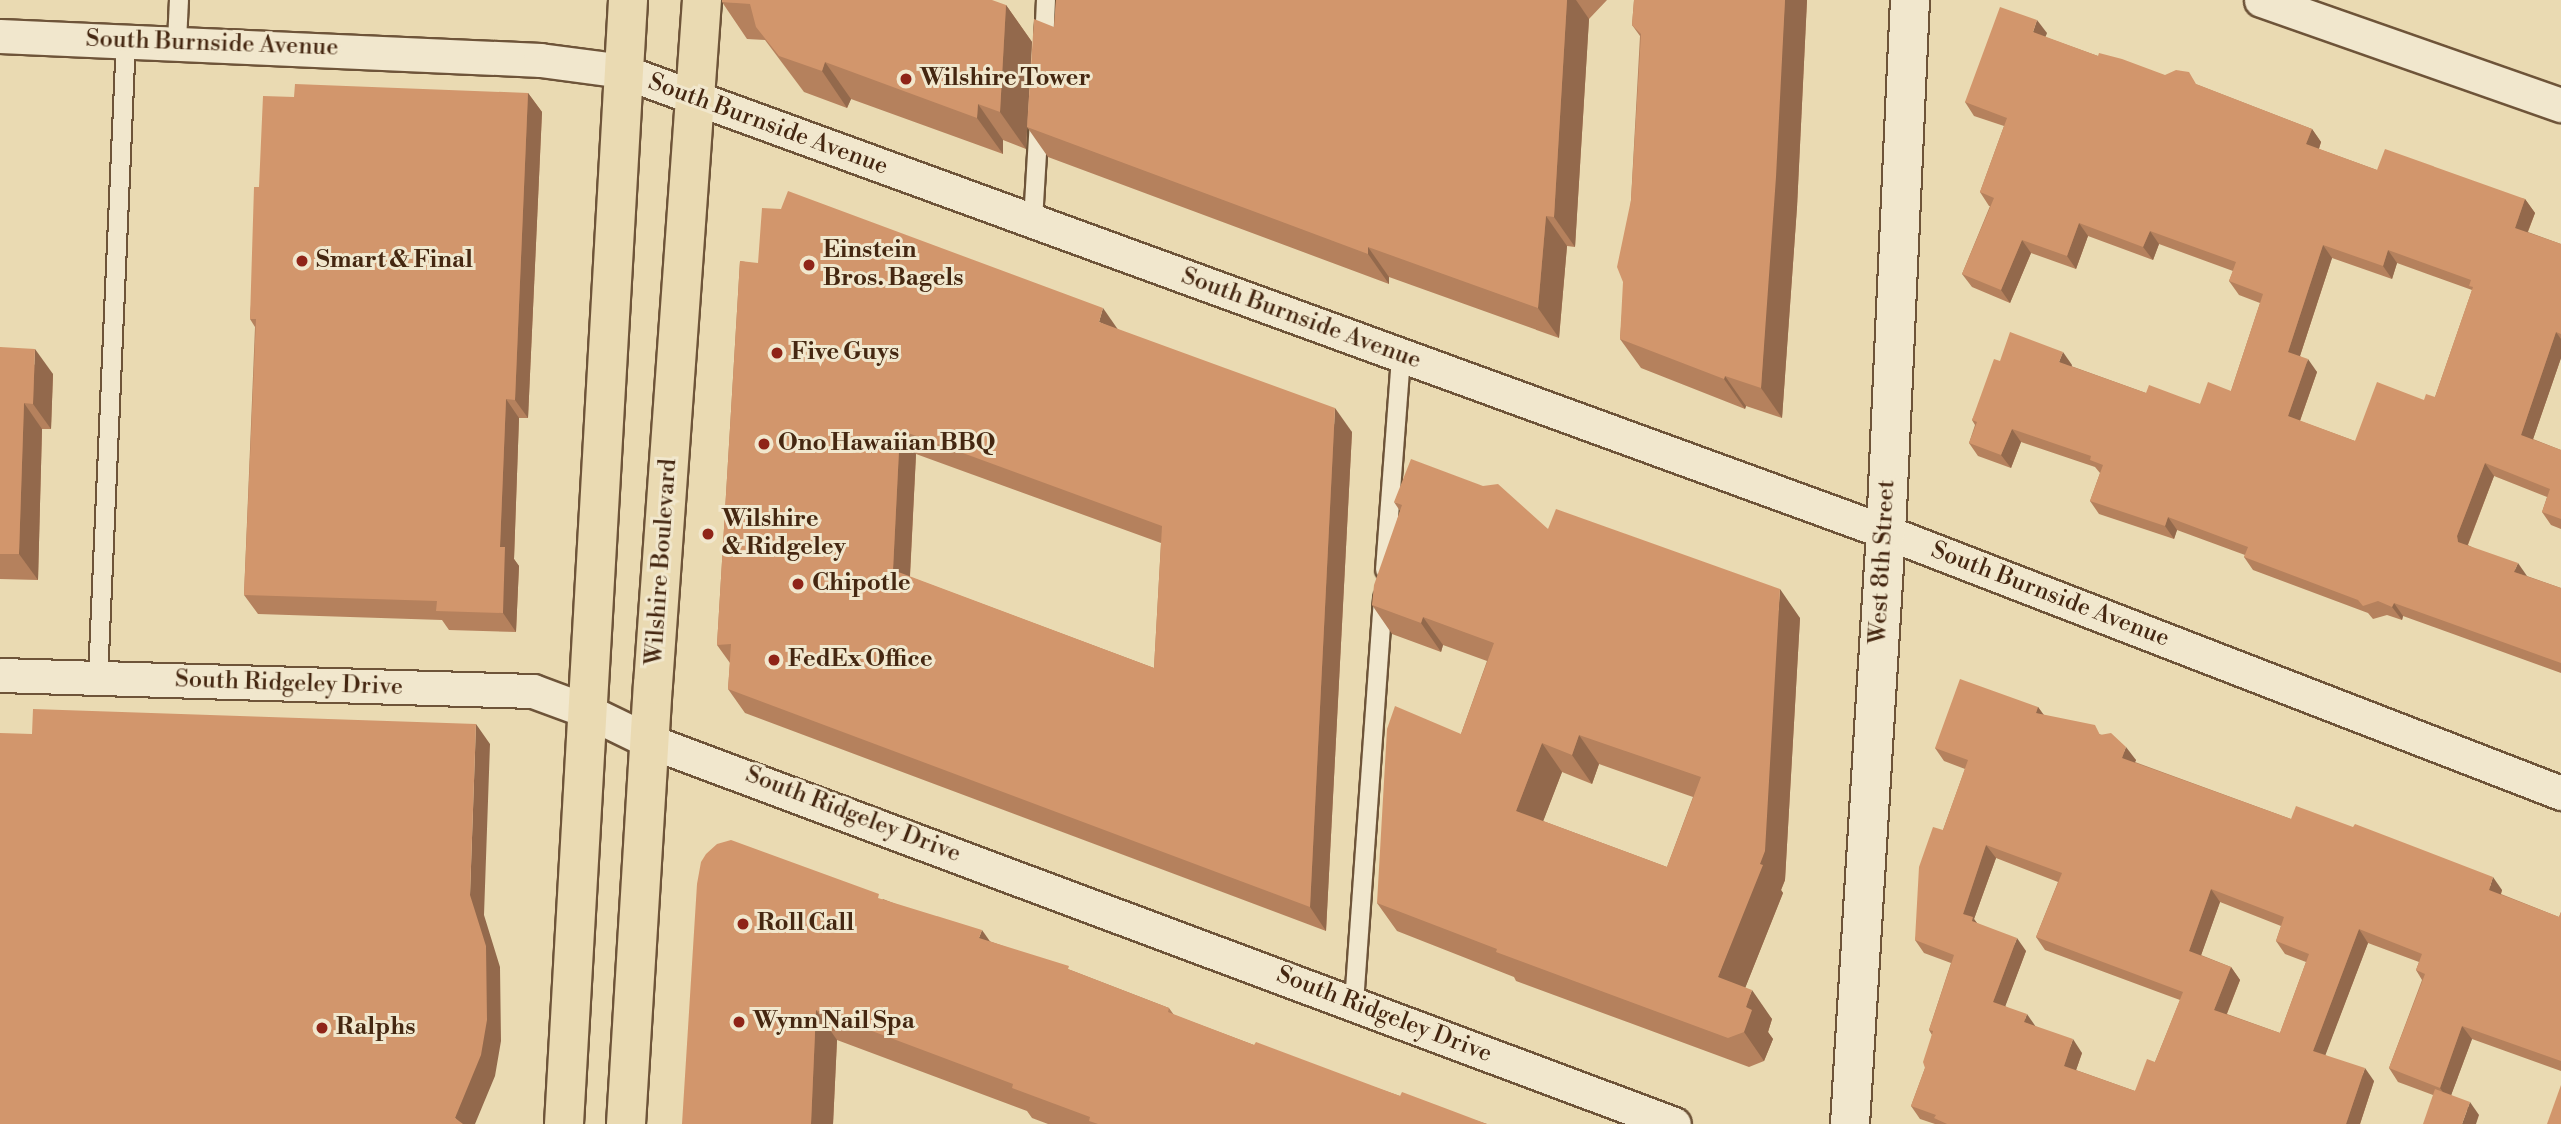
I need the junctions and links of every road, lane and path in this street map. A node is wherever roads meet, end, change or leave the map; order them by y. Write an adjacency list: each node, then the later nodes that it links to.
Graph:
1 (179, 0): 9 (lane)
2 (628, 0): 11 (main road)
3 (702, 0): 13 (main road, Wilshire Boulevard)
4 (1046, 0): 10 (lane)
5 (1910, 0): 17 (street, West 8th Street)
6 (2261, 0): 14 (street)
7 (0, 36): 8 (street, South Burnside Avenue)
8 (125, 40): 9 (street, South Burnside Avenue); 19 (lane)
9 (177, 42): 11 (street, South Burnside Avenue)
10 (1042, 69)
11 (622, 71): 13 (street, South Burnside Avenue); 20 (main road)
12 (1041, 96): 15 (lane)
13 (696, 98): 15 (street, South Burnside Avenue); 21 (main road, Wilshire Boulevard)
14 (2561, 105)
15 (1033, 221): 16 (street, South Burnside Avenue)
16 (1401, 355): 17 (street, South Burnside Avenue); 23 (lane)
17 (1886, 532): 22 (street, South Burnside Avenue); 27 (street, West 8th Street)
18 (0, 675): 19 (street, South Ridgeley Drive)
19 (98, 678): 20 (street, South Ridgeley Drive)
20 (587, 711): 21 (street, South Ridgeley Drive); 24 (main road)
21 (649, 741): 23 (street, South Ridgeley Drive); 25 (main road, Wilshire Boulevard)
22 (2561, 793)
23 (1353, 1003): 26 (street, South Ridgeley Drive)
24 (564, 1124)
25 (626, 1124)
26 (1674, 1124)
27 (1850, 1124)

